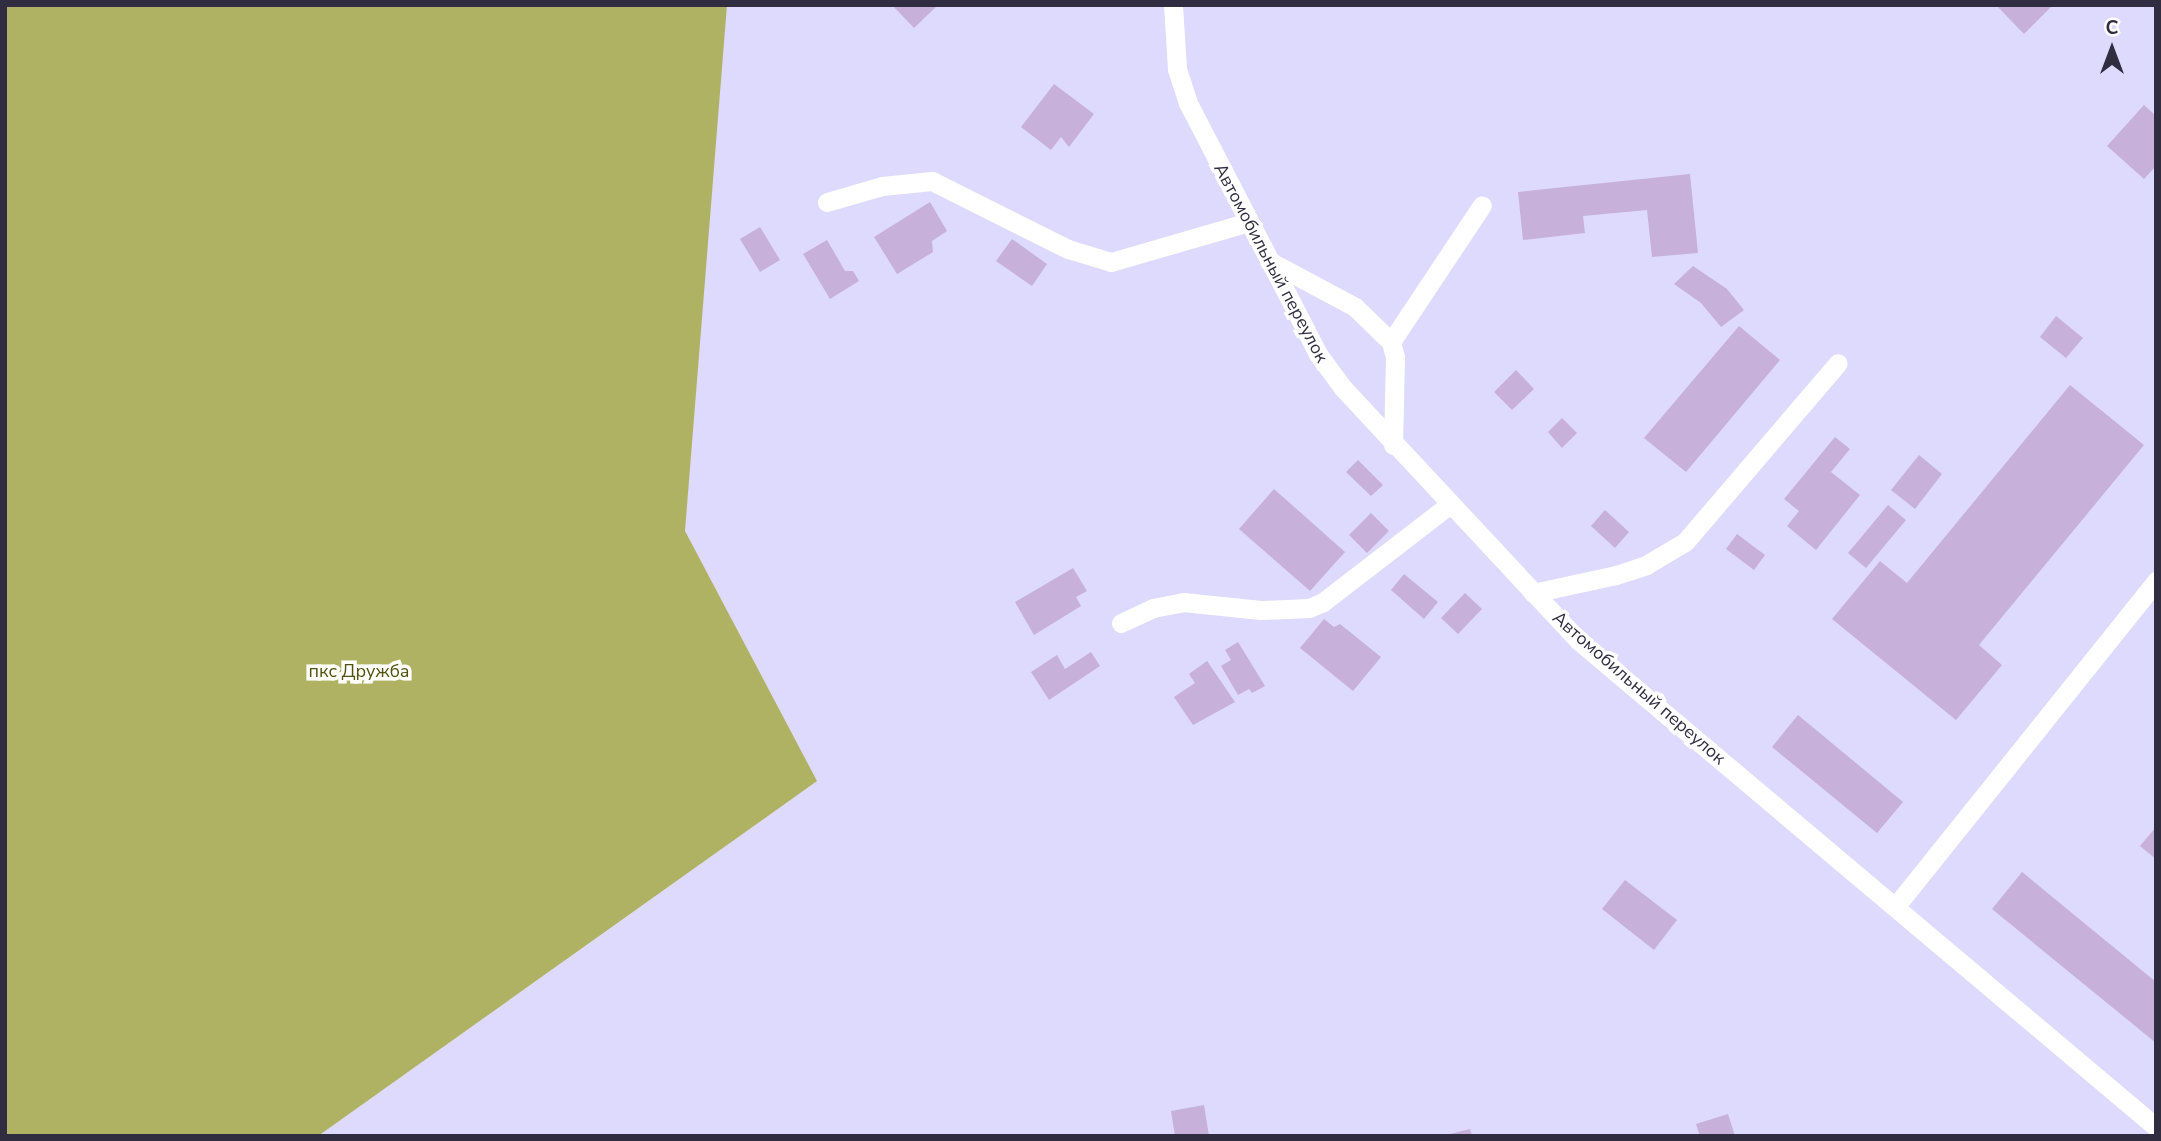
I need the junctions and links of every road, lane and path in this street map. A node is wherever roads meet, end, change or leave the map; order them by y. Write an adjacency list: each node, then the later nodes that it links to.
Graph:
1 (1173, 5): 4 (lane, Автомобильный переулок)
2 (827, 202): 4 (lane)
3 (1482, 205): 6 (lane)
4 (1249, 222): 5 (lane, Автомобильный переулок)
5 (1269, 261): 6 (lane); 8 (lane, Автомобильный переулок)
6 (1391, 342): 8 (lane)
7 (1838, 363): 11 (lane)
8 (1393, 445): 9 (lane, Автомобильный переулок)
9 (1448, 505): 11 (lane, Автомобильный переулок); 12 (lane)
10 (2156, 581): 13 (lane)
11 (1533, 593): 13 (lane, Автомобильный переулок)
12 (1121, 623)
13 (1895, 907): 14 (lane, Автомобильный переулок)
14 (2156, 1127)

